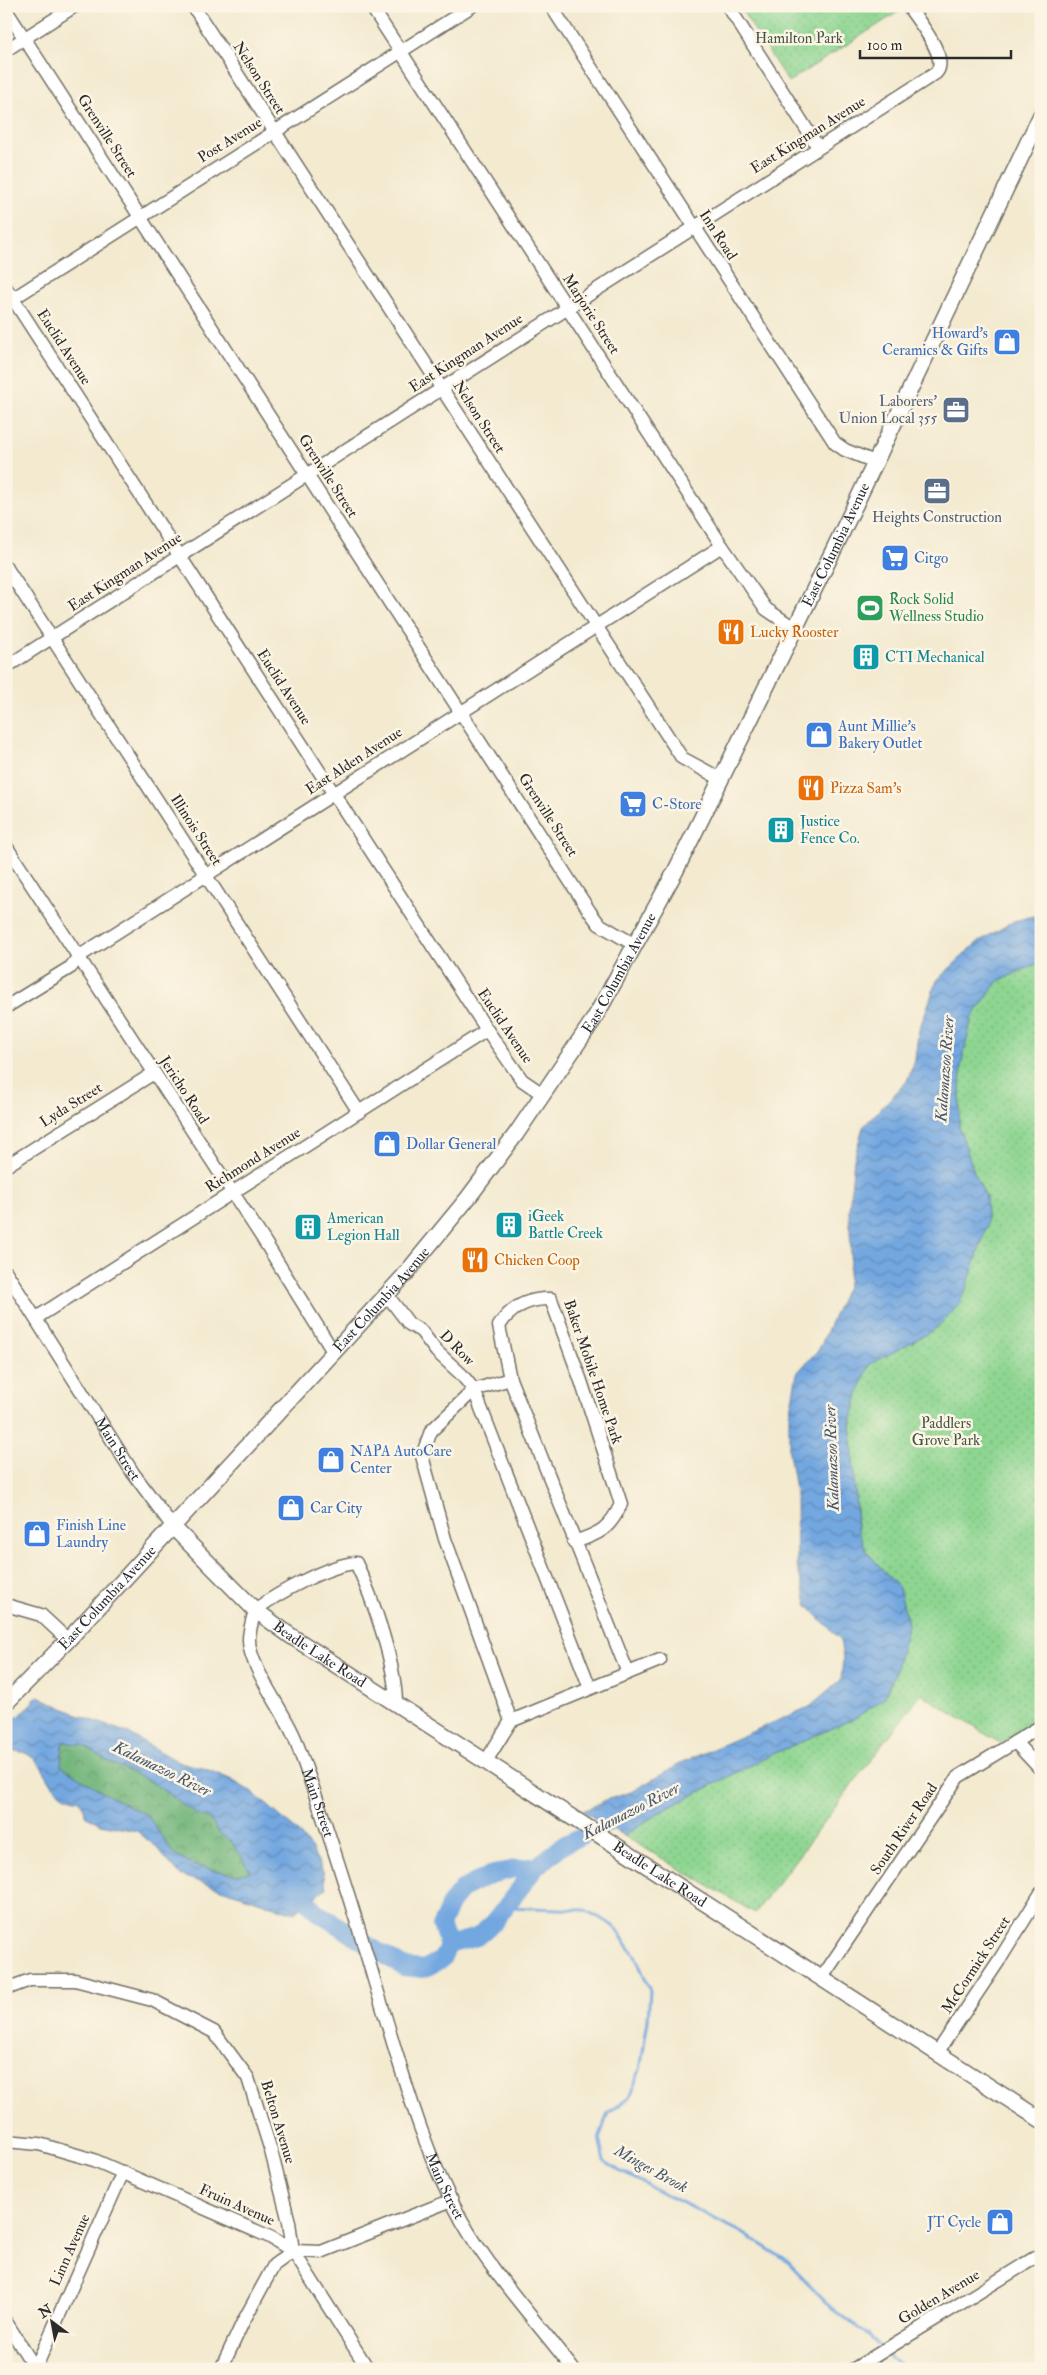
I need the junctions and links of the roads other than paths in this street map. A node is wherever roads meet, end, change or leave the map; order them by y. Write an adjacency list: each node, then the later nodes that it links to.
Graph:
1 (75, 6): 9 (street)
2 (193, 6): 13 (street, Nelson Street)
3 (372, 6): 11 (street, Marjorie Street)
4 (472, 6): 11 (street, Post Avenue)
5 (551, 6): 16 (street, Inn Road)
6 (728, 6): 14 (street)
7 (908, 6): 14 (street, East Kingman Avenue)
8 (6, 10): 9 (street, Grenville Street)
9 (24, 38): 10 (street); 15 (street, Grenville Street)
10 (6, 50)
11 (400, 51): 13 (street, Post Avenue); 18 (street, Marjorie Street)
12 (1041, 115): 20 (main road, East Columbia Avenue)
13 (274, 132): 15 (street, Post Avenue); 19 (street, Nelson Street)
14 (818, 147): 16 (street, East Kingman Avenue)
15 (140, 216): 17 (street, Post Avenue); 21 (street, Grenville Street)
16 (694, 227): 18 (street, East Kingman Avenue); 20 (street, Inn Road)
17 (8, 296): 23 (street, Euclid Avenue)
18 (568, 307): 19 (street, East Kingman Avenue); 22 (street, Marjorie Street)
19 (441, 388): 21 (street, East Kingman Avenue); 25 (street, Nelson Street)
20 (875, 462): 26 (main road, East Columbia Avenue)
21 (307, 475): 23 (street, East Kingman Avenue); 29 (street, Grenville Street)
22 (722, 546): 25 (street, East Alden Avenue); 26 (street, Marjorie Street)
23 (180, 555): 27 (street, East Kingman Avenue); 31 (street, Euclid Avenue)
24 (6, 567): 27 (street, Illinois Street)
25 (596, 626): 29 (street, East Alden Avenue); 30 (street, Nelson Street)
26 (794, 628): 30 (main road, East Columbia Avenue)
27 (52, 638): 28 (street, East Kingman Avenue); 33 (street, Illinois Street)
28 (6, 667)
29 (462, 712): 31 (street, East Alden Avenue); 34 (street, Grenville Street)
30 (721, 779): 34 (main road, East Columbia Avenue)
31 (334, 794): 33 (street, East Alden Avenue); 37 (street, Euclid Avenue)
32 (6, 846): 35 (street, Jericho Road)
33 (206, 875): 35 (street, East Alden Avenue); 40 (street, Illinois Street)
34 (635, 945): 39 (main road, East Columbia Avenue)
35 (78, 957): 36 (street, East Alden Avenue); 38 (street, Jericho Road)
36 (6, 1007)
37 (487, 1030): 39 (street, Euclid Avenue); 40 (street, Richmond Avenue)
38 (154, 1073): 41 (street, Lyda Street); 42 (street, Jericho Road)
39 (544, 1095): 44 (main road, East Columbia Avenue)
40 (359, 1112): 42 (street, Richmond Avenue)
41 (6, 1166)
42 (231, 1192): 45 (street, Richmond Avenue); 46 (street, Jericho Road)
43 (6, 1272): 45 (street, Main Street)
44 (390, 1293): 46 (main road, East Columbia Avenue); 48 (street, D Row)
45 (36, 1318): 49 (street, Main Street)
46 (334, 1353): 49 (main road, East Columbia Avenue)
47 (510, 1379): 48 (street); 50 (street, Baker Mobile Home Park); 50 (street, Baker Mobile Home Park)
48 (474, 1390): 56 (street); 59 (street)
49 (174, 1527): 52 (main road, Main Street); 53 (main road, East Columbia Avenue)
50 (574, 1542): 55 (street, Baker Mobile Home Park)
51 (6, 1605): 53 (street)
52 (255, 1610): 58 (main road, Beadle Lake Road); 58 (street); 71 (street, Main Street)
53 (68, 1640): 57 (main road, East Columbia Avenue)
54 (660, 1660): 55 (street)
55 (628, 1673): 56 (street)
56 (590, 1688): 59 (street)
57 (6, 1703)
58 (396, 1704): 62 (main road, Beadle Lake Road)
59 (511, 1721): 62 (street)
60 (1041, 1726): 61 (street, South River Road)
61 (1015, 1742): 63 (street); 65 (street, South River Road)
62 (486, 1761): 65 (main road, Beadle Lake Road)
63 (1041, 1770)
64 (1041, 1894): 67 (street, McCormick Street)
65 (821, 1979): 67 (main road, Beadle Lake Road)
66 (6, 1989): 72 (street, Belton Avenue)
67 (937, 2053): 68 (main road, Beadle Lake Road)
68 (1041, 2120)
69 (6, 2141): 70 (street, Fruin Avenue)
70 (123, 2172): 72 (street, Fruin Avenue); 75 (street, Linn Avenue)
71 (452, 2200): 72 (street); 78 (street, Main Street)
72 (292, 2252): 76 (street); 77 (street, Belton Avenue)
73 (1041, 2254): 79 (street, Golden Avenue)
74 (6, 2322): 75 (street)
75 (35, 2368)
76 (221, 2369)
77 (368, 2369)
78 (573, 2369)
79 (854, 2369)

